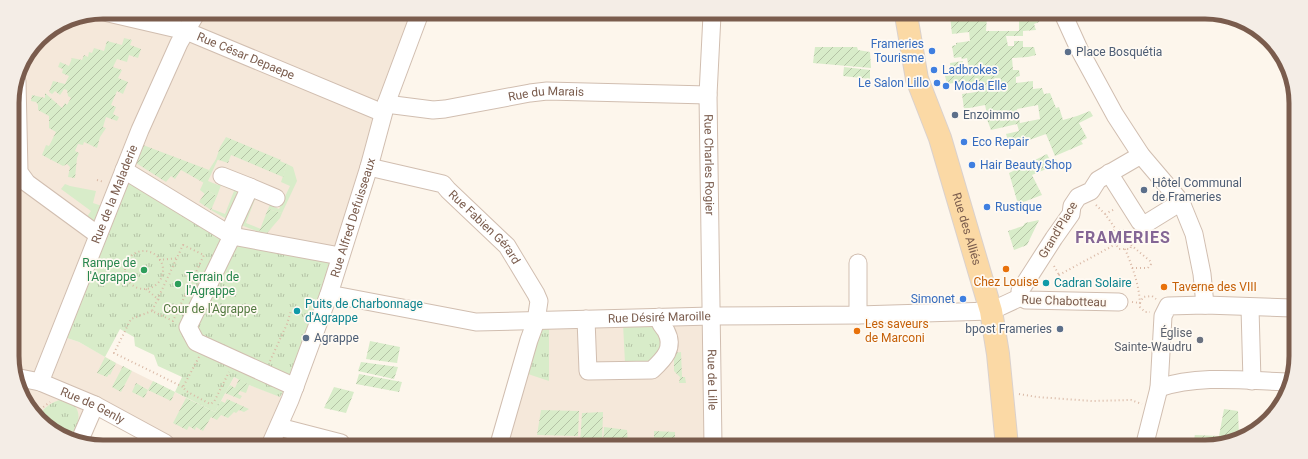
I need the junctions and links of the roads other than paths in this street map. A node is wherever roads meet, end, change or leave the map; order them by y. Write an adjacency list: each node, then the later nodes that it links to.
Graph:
1 (134, 19): 7 (street, Rue César Depaepe)
2 (193, 19): 7 (street, Rue de la Maladerie)
3 (418, 19): 9 (street, Rue Alfred Defuisseaux)
4 (712, 19): 8 (street, Rue Charles Rogier)
5 (907, 19): 29 (main road, Rue des Alliés)
6 (1065, 19): 10 (street)
7 (186, 31): 9 (street, Rue César Depaepe); 12 (street, Rue de la Maladerie)
8 (708, 95): 9 (street, Rue du Marais); 31 (street, Rue Charles Rogier)
9 (385, 108): 11 (street, Rue Alfred Defuisseaux)
10 (1141, 155): 14 (street, Grand'Place); 18 (street)
11 (369, 167): 21 (street, Rue Alfred Defuisseaux); 34 (street, Rue Fabien Gérard)
12 (124, 170): 19 (street, Rue de la Maladerie); 20 (street)
13 (19, 172): 19 (street)
14 (1109, 173): 18 (street); 24 (street, Grand'Place)
15 (222, 176): 16 (street)
16 (250, 187): 17 (street); 20 (street)
17 (276, 198)
18 (1181, 202): 26 (street)
19 (98, 236): 37 (street, Rue de la Maladerie)
20 (232, 236): 21 (street); 39 (street)
21 (340, 256): 23 (street, Rue Alfred Defuisseaux)
22 (858, 263): 30 (street)
23 (329, 294): 34 (street, Rue Désiré Maroille); 39 (street, Rue Alfred Defuisseaux)
24 (1020, 297): 25 (street, Rue Chabotteau); 29 (street, Rue Chabotteau)
25 (1119, 302)
26 (1205, 306): 27 (street); 40 (street)
27 (1250, 308): 28 (street); 36 (street)
28 (1289, 308)
29 (991, 311): 30 (street, Rue Désiré Maroille); 49 (main road, Rue des Alliés)
30 (858, 315): 31 (street, Rue Désiré Maroille)
31 (712, 316): 32 (street, Rue Désiré Maroille); 48 (street, Rue de Lille)
32 (659, 317): 33 (street, Rue Désiré Maroille); 33 (street)
33 (586, 319): 34 (street, Rue Désiré Maroille)
34 (536, 321): 47 (street, Rue Fabien Gérard)
35 (22, 378): 37 (street, Rue de Genly)
36 (1252, 381): 38 (street); 40 (street)
37 (40, 382): 41 (street, Rue de Genly)
38 (1285, 382)
39 (295, 387): 42 (street, Rue Alfred Defuisseaux)
40 (1159, 388): 50 (street)
41 (95, 405): 43 (street); 44 (street, Rue de Genly)
42 (278, 427): 45 (street, Rue Alfred Defuisseaux); 46 (street)
43 (81, 437)
44 (160, 440)
45 (272, 440)
46 (329, 440)
47 (500, 440)
48 (713, 440)
49 (1006, 440)
50 (1146, 440)

